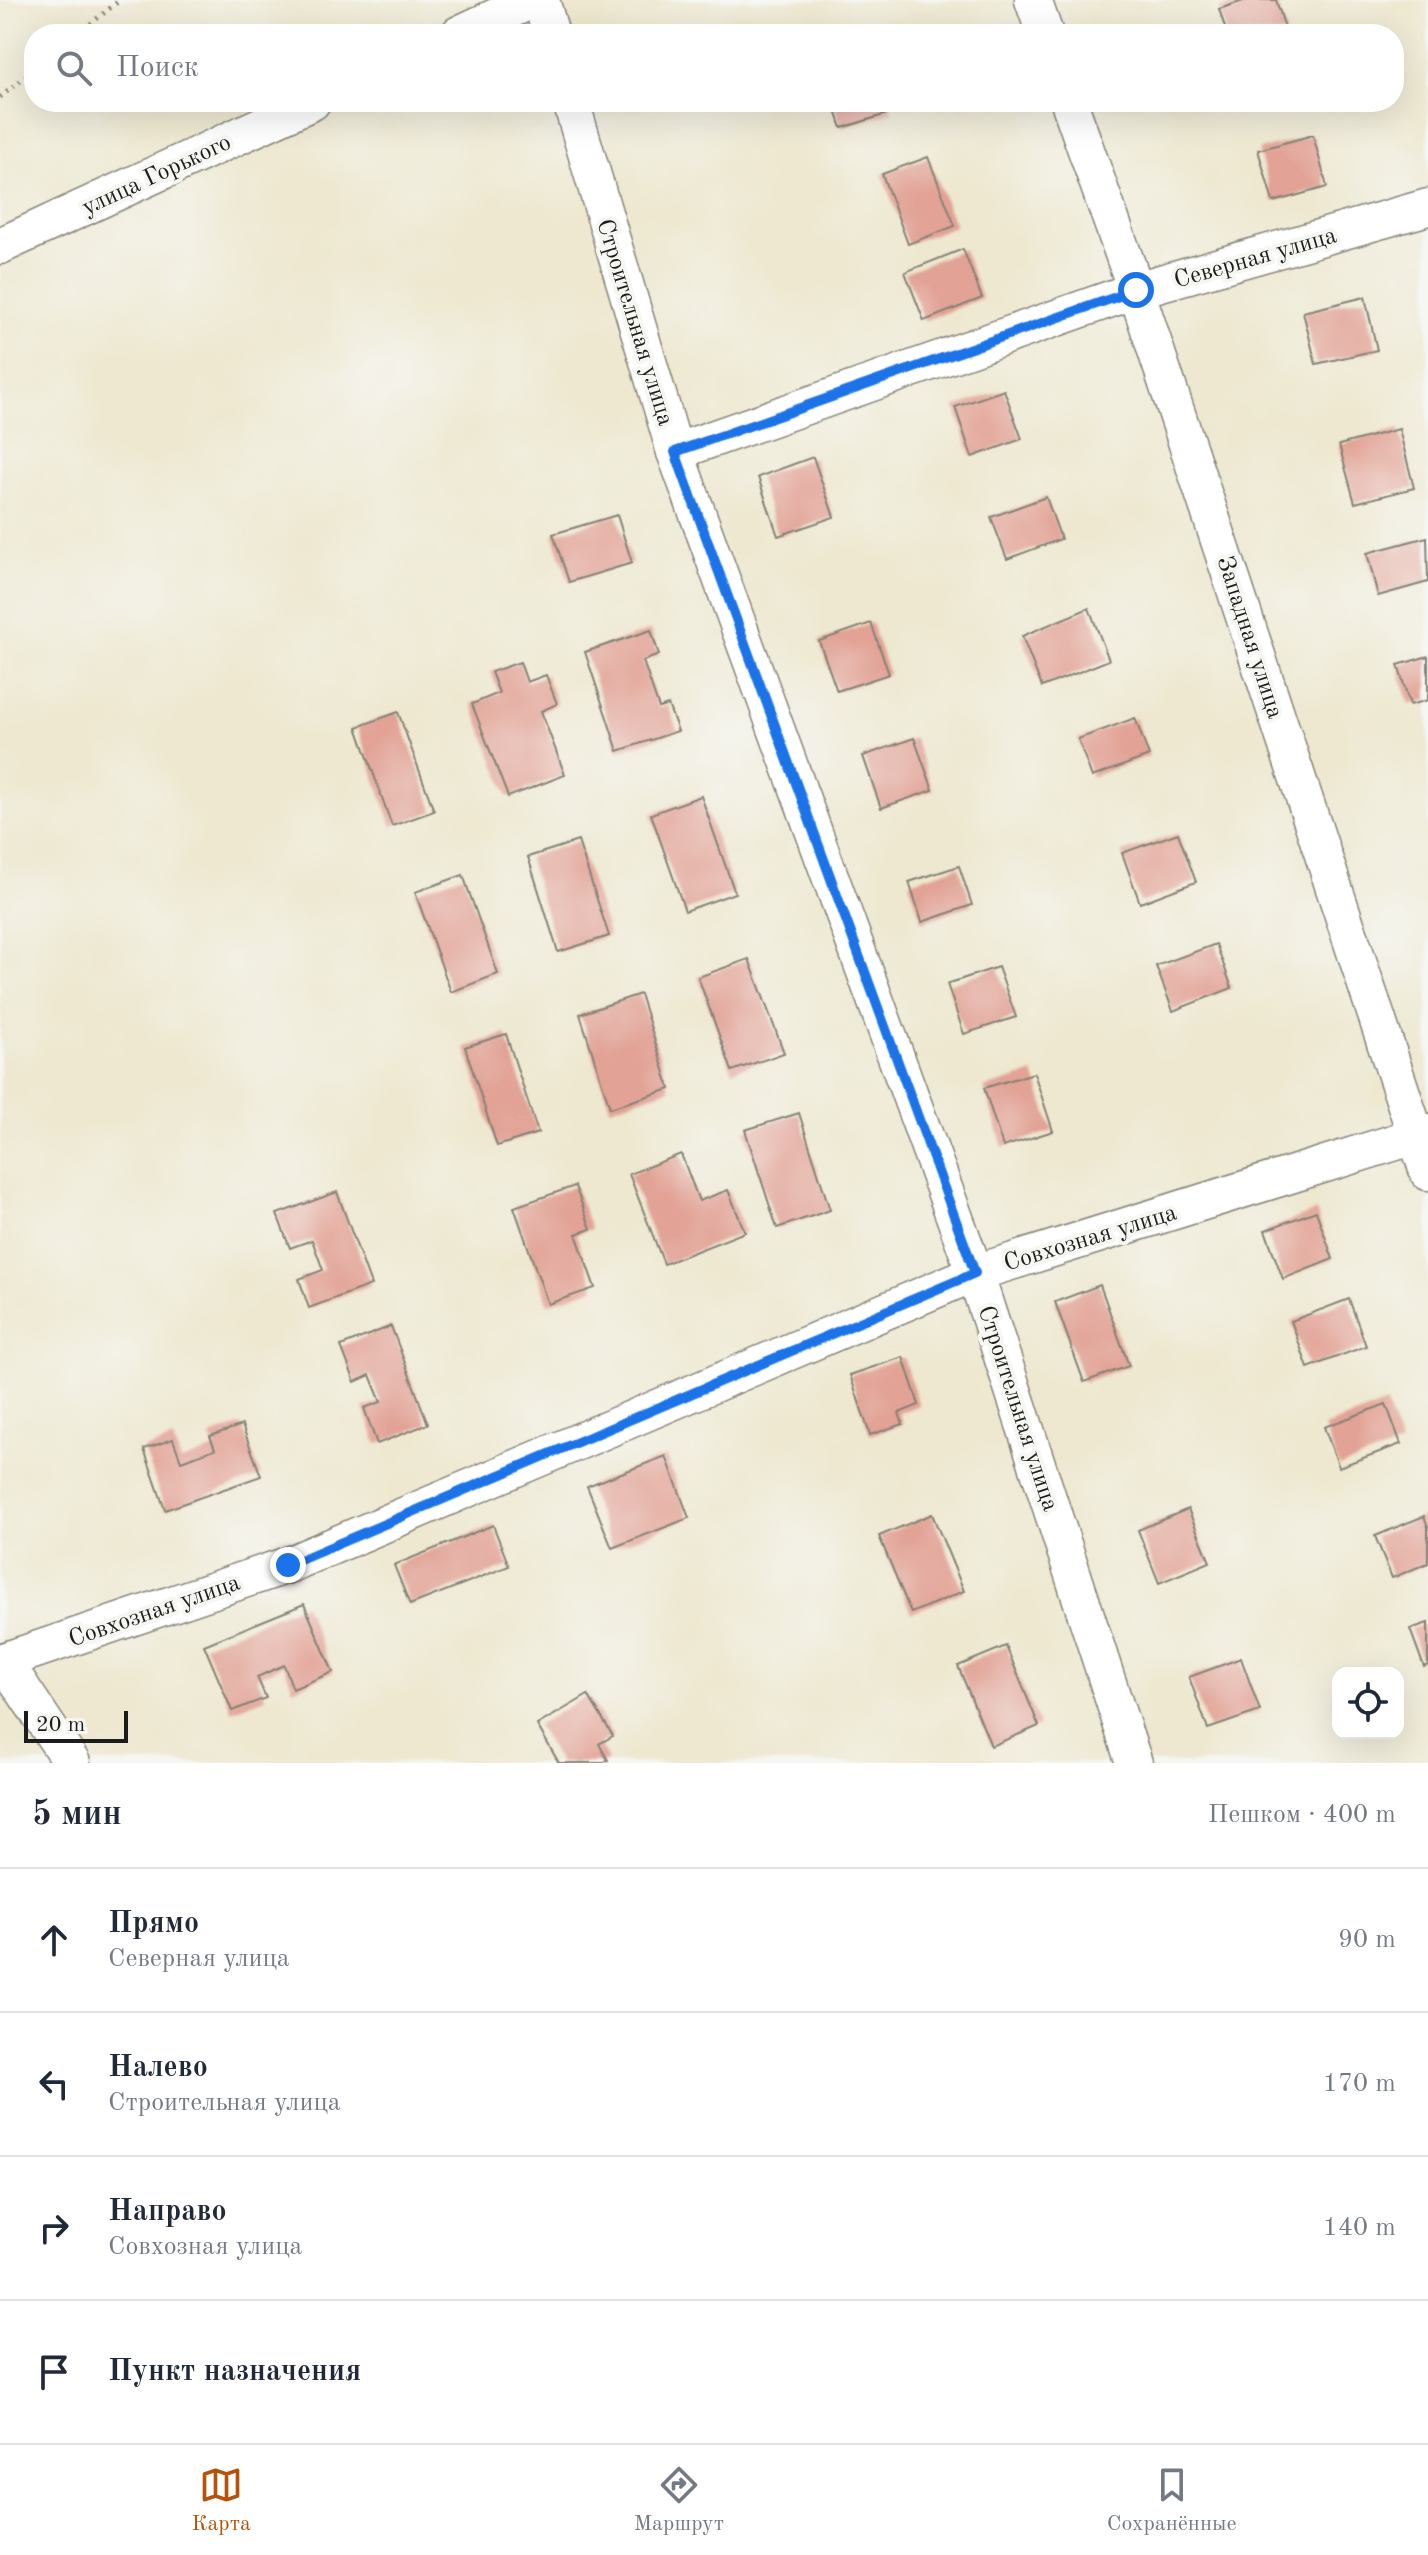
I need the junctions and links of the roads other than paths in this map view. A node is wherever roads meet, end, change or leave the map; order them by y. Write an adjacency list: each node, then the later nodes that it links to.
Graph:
1 (532, 0): 4 (street)
2 (541, 0): 5 (street)
3 (1033, 0): 6 (street)
4 (480, 24)
5 (548, 24)
6 (1041, 24)
7 (290, 112): 11 (street, улица Горького)
8 (574, 112): 13 (street, Строительная улица)
9 (1073, 112): 12 (street, Западная улица)
10 (1428, 207): 12 (street, Северная улица)
11 (0, 246)
12 (1136, 290): 13 (street, Северная улица); 14 (street, Западная улица)
13 (675, 452): 16 (street, Строительная улица)
14 (1422, 1135): 15 (street, Западная улица); 16 (street, Совхозная улица)
15 (1428, 1172)
16 (975, 1273): 17 (street, Совхозная улица); 19 (street, Строительная улица)
17 (2, 1661): 18 (street)
18 (72, 1763)
19 (1134, 1763)

